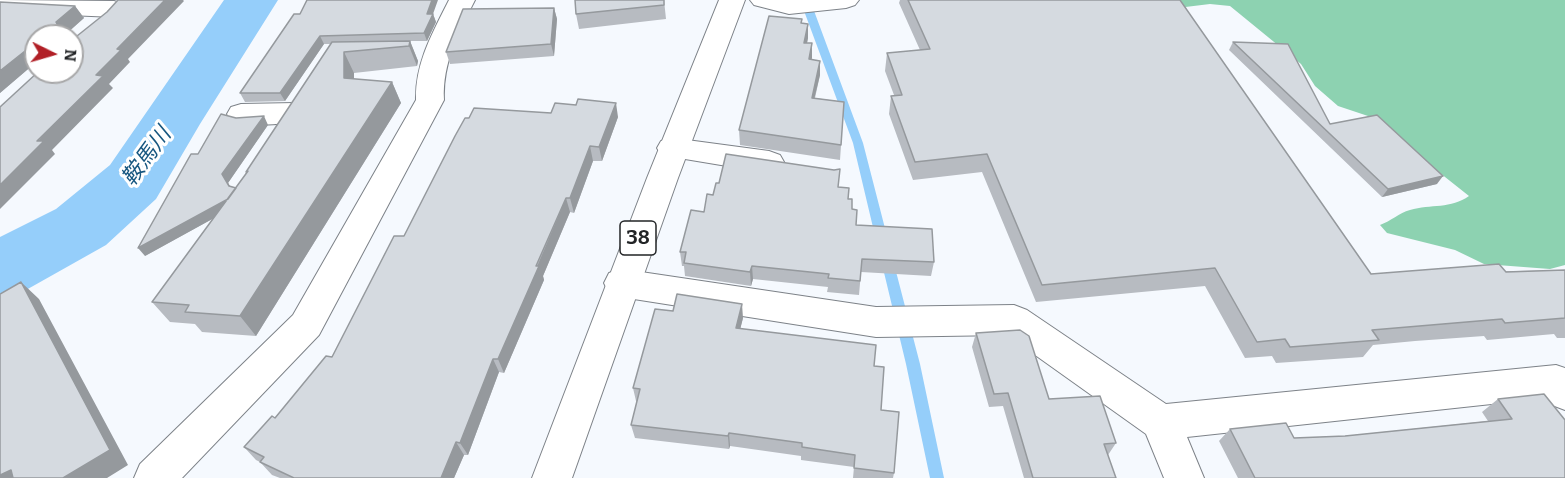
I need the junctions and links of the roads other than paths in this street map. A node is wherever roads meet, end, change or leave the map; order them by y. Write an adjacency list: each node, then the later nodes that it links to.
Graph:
1 (462, 0): 16 (street)
2 (732, 0): 10 (street, 38)
3 (763, 0): 4 (street)
4 (846, 0)
5 (0, 4): 6 (street)
6 (117, 4): 7 (street)
7 (89, 31)
8 (241, 114): 9 (street)
9 (277, 139)
10 (672, 148): 11 (street); 12 (street, 38)
11 (799, 166)
12 (621, 283): 14 (street); 15 (street, 38)
13 (1565, 393): 14 (street)
14 (1161, 422): 17 (street)
15 (558, 477)
16 (154, 478)
17 (1184, 478)

